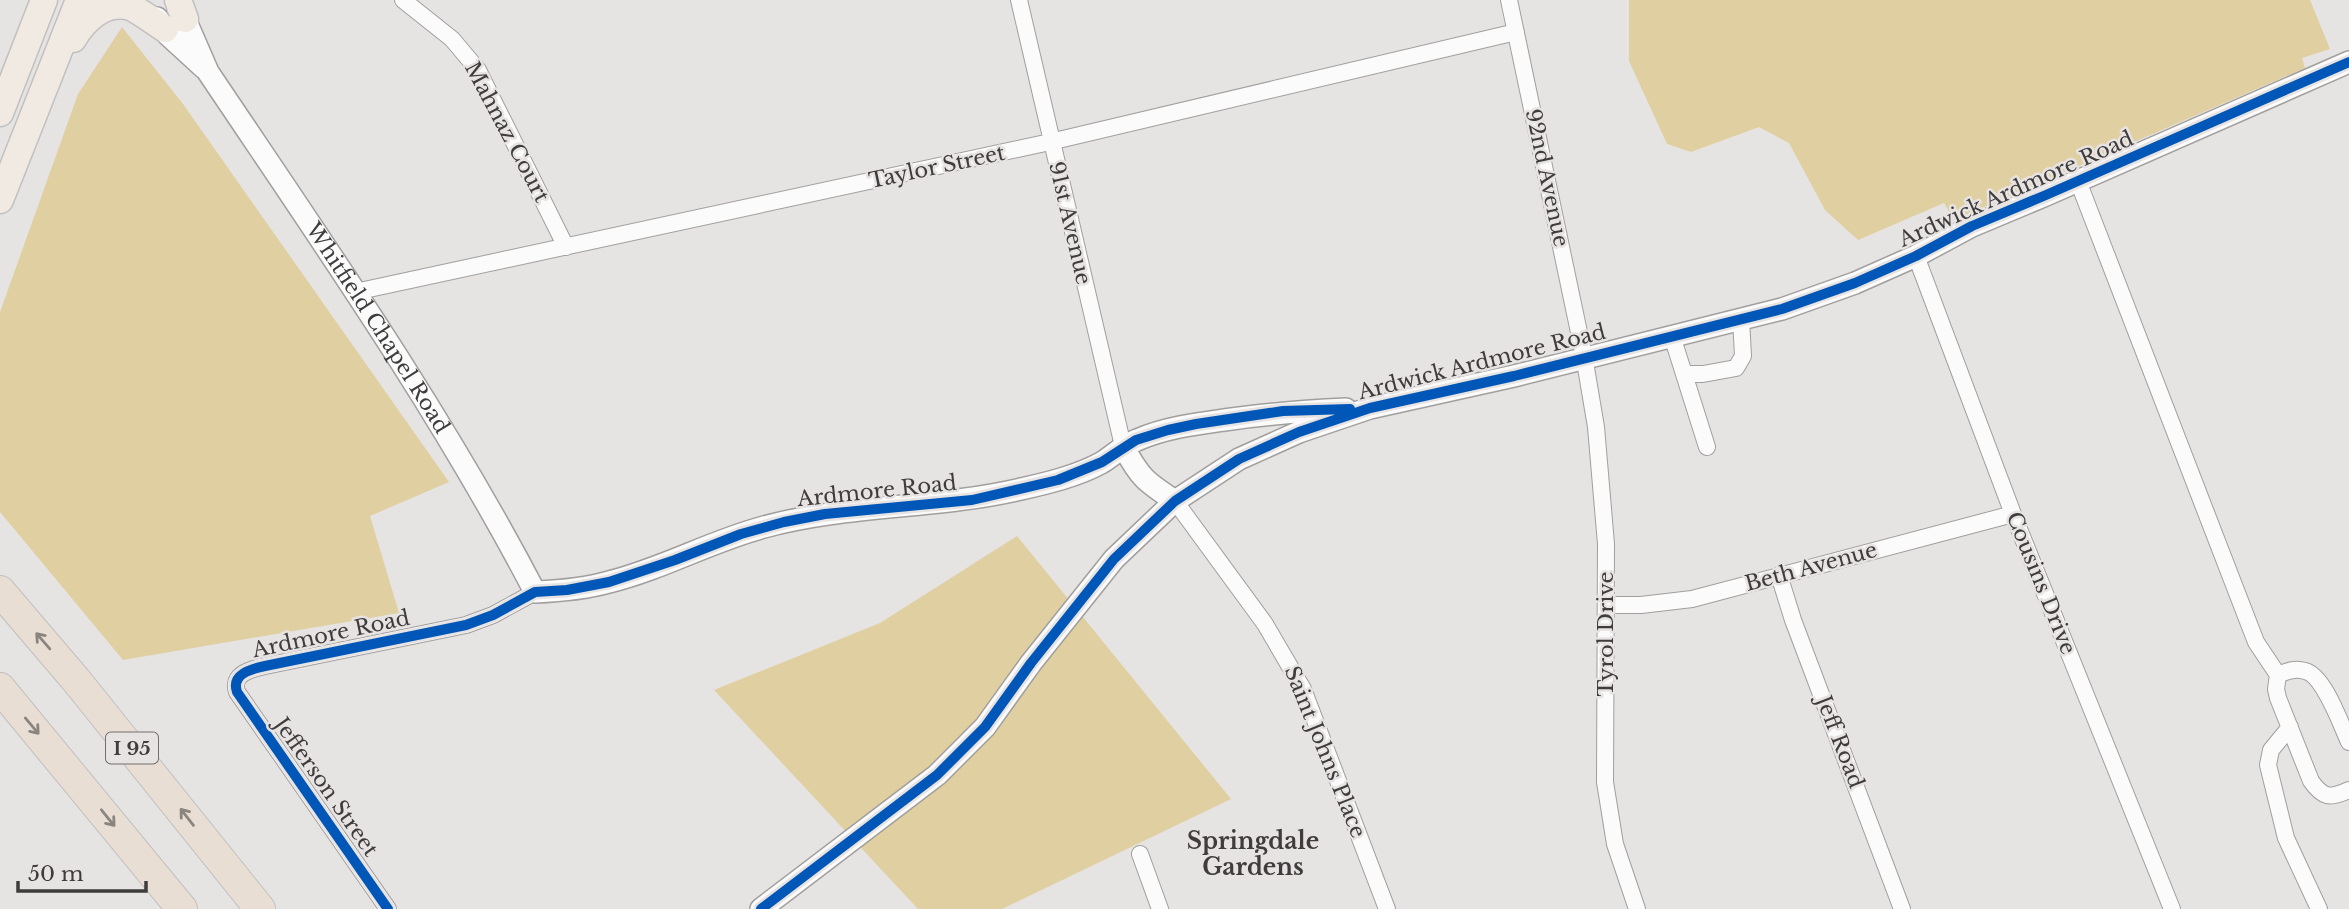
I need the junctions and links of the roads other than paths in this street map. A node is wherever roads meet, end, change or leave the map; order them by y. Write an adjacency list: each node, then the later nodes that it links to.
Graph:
1 (33, 0): 11 (main road)
2 (44, 0): 11 (main road)
3 (79, 0): 12 (main road)
4 (145, 0): 8 (street, Whitfield Chapel Road)
5 (403, 0): 17 (street, Mahnaz Court)
6 (1019, 0): 14 (street, 91st Avenue)
7 (1509, 0): 9 (street, 92nd Avenue)
8 (175, 12): 12 (main road); 19 (street, Whitfield Chapel Road)
9 (1516, 32): 14 (street, Taylor Street); 22 (street, 92nd Avenue)
10 (2349, 62): 15 (street, Ardwick Ardmore Road)
11 (18, 67): 13 (main road)
12 (47, 83): 16 (main road)
13 (0, 113)
14 (1050, 142): 17 (street, Taylor Street); 25 (street, 91st Avenue)
15 (2078, 181): 18 (street, Ardwick Ardmore Road); 33 (street)
16 (0, 200)
17 (566, 247): 19 (street, Taylor Street)
18 (1916, 256): 20 (street, Ardwick Ardmore Road); 28 (street, Cousins Drive)
19 (355, 292): 31 (street, Whitfield Chapel Road)
20 (1741, 319): 21 (street, Ardwick Ardmore Road); 23 (street)
21 (1672, 335): 22 (street, Ardwick Ardmore Road); 23 (street)
22 (1584, 356): 24 (street, Ardwick Ardmore Road); 32 (street, Tyrol Drive)
23 (1684, 374): 26 (street)
24 (1370, 408): 25 (street, Ardmore Road); 27 (street, Ardwick Ardmore Road)
25 (1123, 446): 27 (street); 31 (street, Ardmore Road)
26 (1707, 447)
27 (1175, 501): 43 (street, Ardwick Ardmore Road); 45 (street, Saint Johns Place)
28 (2013, 514): 29 (street, Beth Avenue); 48 (street, Cousins Drive)
29 (1779, 575): 32 (street, Beth Avenue); 47 (street, Jeff Road)
30 (0, 591): 41 (highway, I 95, one-way to 30)
31 (536, 592): 34 (street, Ardmore Road)
32 (1607, 605): 46 (street, Tyrol Drive)
33 (2277, 675): 36 (street); 37 (street)
34 (235, 685): 42 (street, Jefferson Street)
35 (0, 688): 40 (highway, one-way to 40)
36 (2290, 727): 38 (street); 49 (street)
37 (2349, 742)
38 (2349, 790)
39 (1140, 854): 44 (street)
40 (182, 909)
41 (260, 909)
42 (388, 909)
43 (761, 909)
44 (1160, 909)
45 (1387, 909)
46 (1637, 909)
47 (1902, 909)
48 (2172, 909)
49 (2319, 909)

